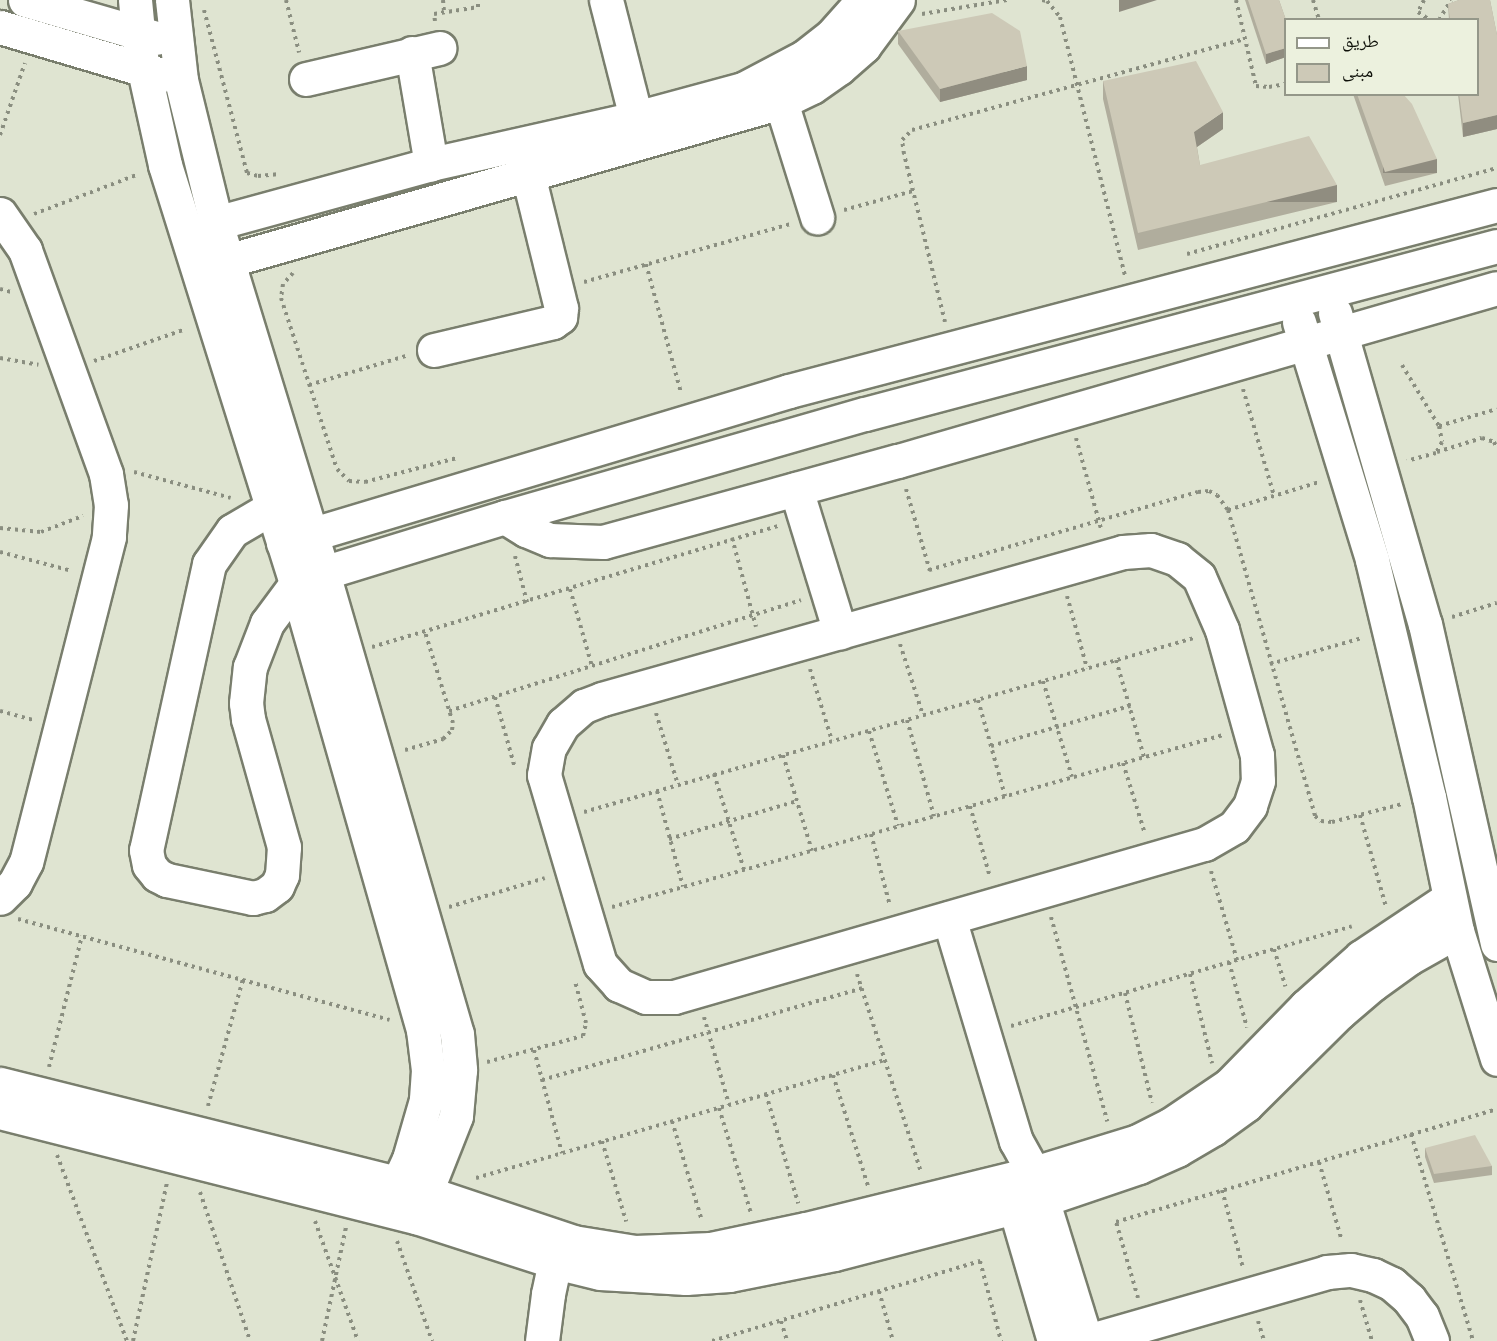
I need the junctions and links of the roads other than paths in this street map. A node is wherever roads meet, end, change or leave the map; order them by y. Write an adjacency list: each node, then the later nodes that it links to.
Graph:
1 (25, 0): 7 (street)
2 (135, 0): 7 (street)
3 (606, 0): 13 (street)
4 (188, 3): 8 (street)
5 (882, 7): 12 (street); 13 (street)
6 (0, 27): 9 (street)
7 (137, 33): 8 (street); 9 (street)
8 (175, 43): 11 (street)
9 (143, 70): 11 (street); 29 (street)
10 (306, 79): 14 (street)
11 (181, 80): 19 (street)
12 (781, 102): 15 (street); 17 (street)
13 (636, 118): 14 (street)
14 (431, 164): 19 (street)
15 (528, 175): 21 (street); 27 (street)
16 (1497, 205): 31 (street)
17 (817, 217)
18 (4, 219): 37 (street)
19 (216, 223): 21 (street)
20 (1497, 246): 23 (street)
21 (227, 261): 31 (street)
22 (1497, 288): 25 (street)
23 (1331, 291): 24 (street); 25 (street)
24 (1294, 300): 26 (street); 30 (street)
25 (1339, 333): 26 (street); 34 (street)
26 (1304, 343): 28 (street); 35 (street)
27 (425, 354)
28 (800, 504): 30 (street); 33 (street)
29 (271, 508): 31 (street); 32 (street)
30 (505, 517): 32 (street)
31 (297, 538): 32 (street)
32 (310, 578): 41 (street); 41 (street)
33 (840, 632): 38 (street); 38 (street)
34 (1464, 807): 35 (street); 40 (street)
35 (1432, 813): 36 (street)
36 (1449, 898): 39 (street); 47 (street)
37 (5, 908)
38 (949, 918): 47 (street)
39 (1457, 931): 42 (street); 47 (street)
40 (1496, 933)
41 (438, 1025): 48 (street); 48 (street)
42 (1496, 1056)
43 (0, 1084): 44 (street)
44 (43, 1109): 45 (street); 46 (street)
45 (0, 1112)
46 (187, 1150): 48 (street); 48 (street)
47 (1025, 1190): 48 (street); 49 (street); 51 (street); 52 (street)
48 (407, 1200): 49 (street)
49 (555, 1262): 50 (street)
50 (542, 1341)
51 (1054, 1341)
52 (1087, 1341): 53 (street)
53 (1432, 1341)

